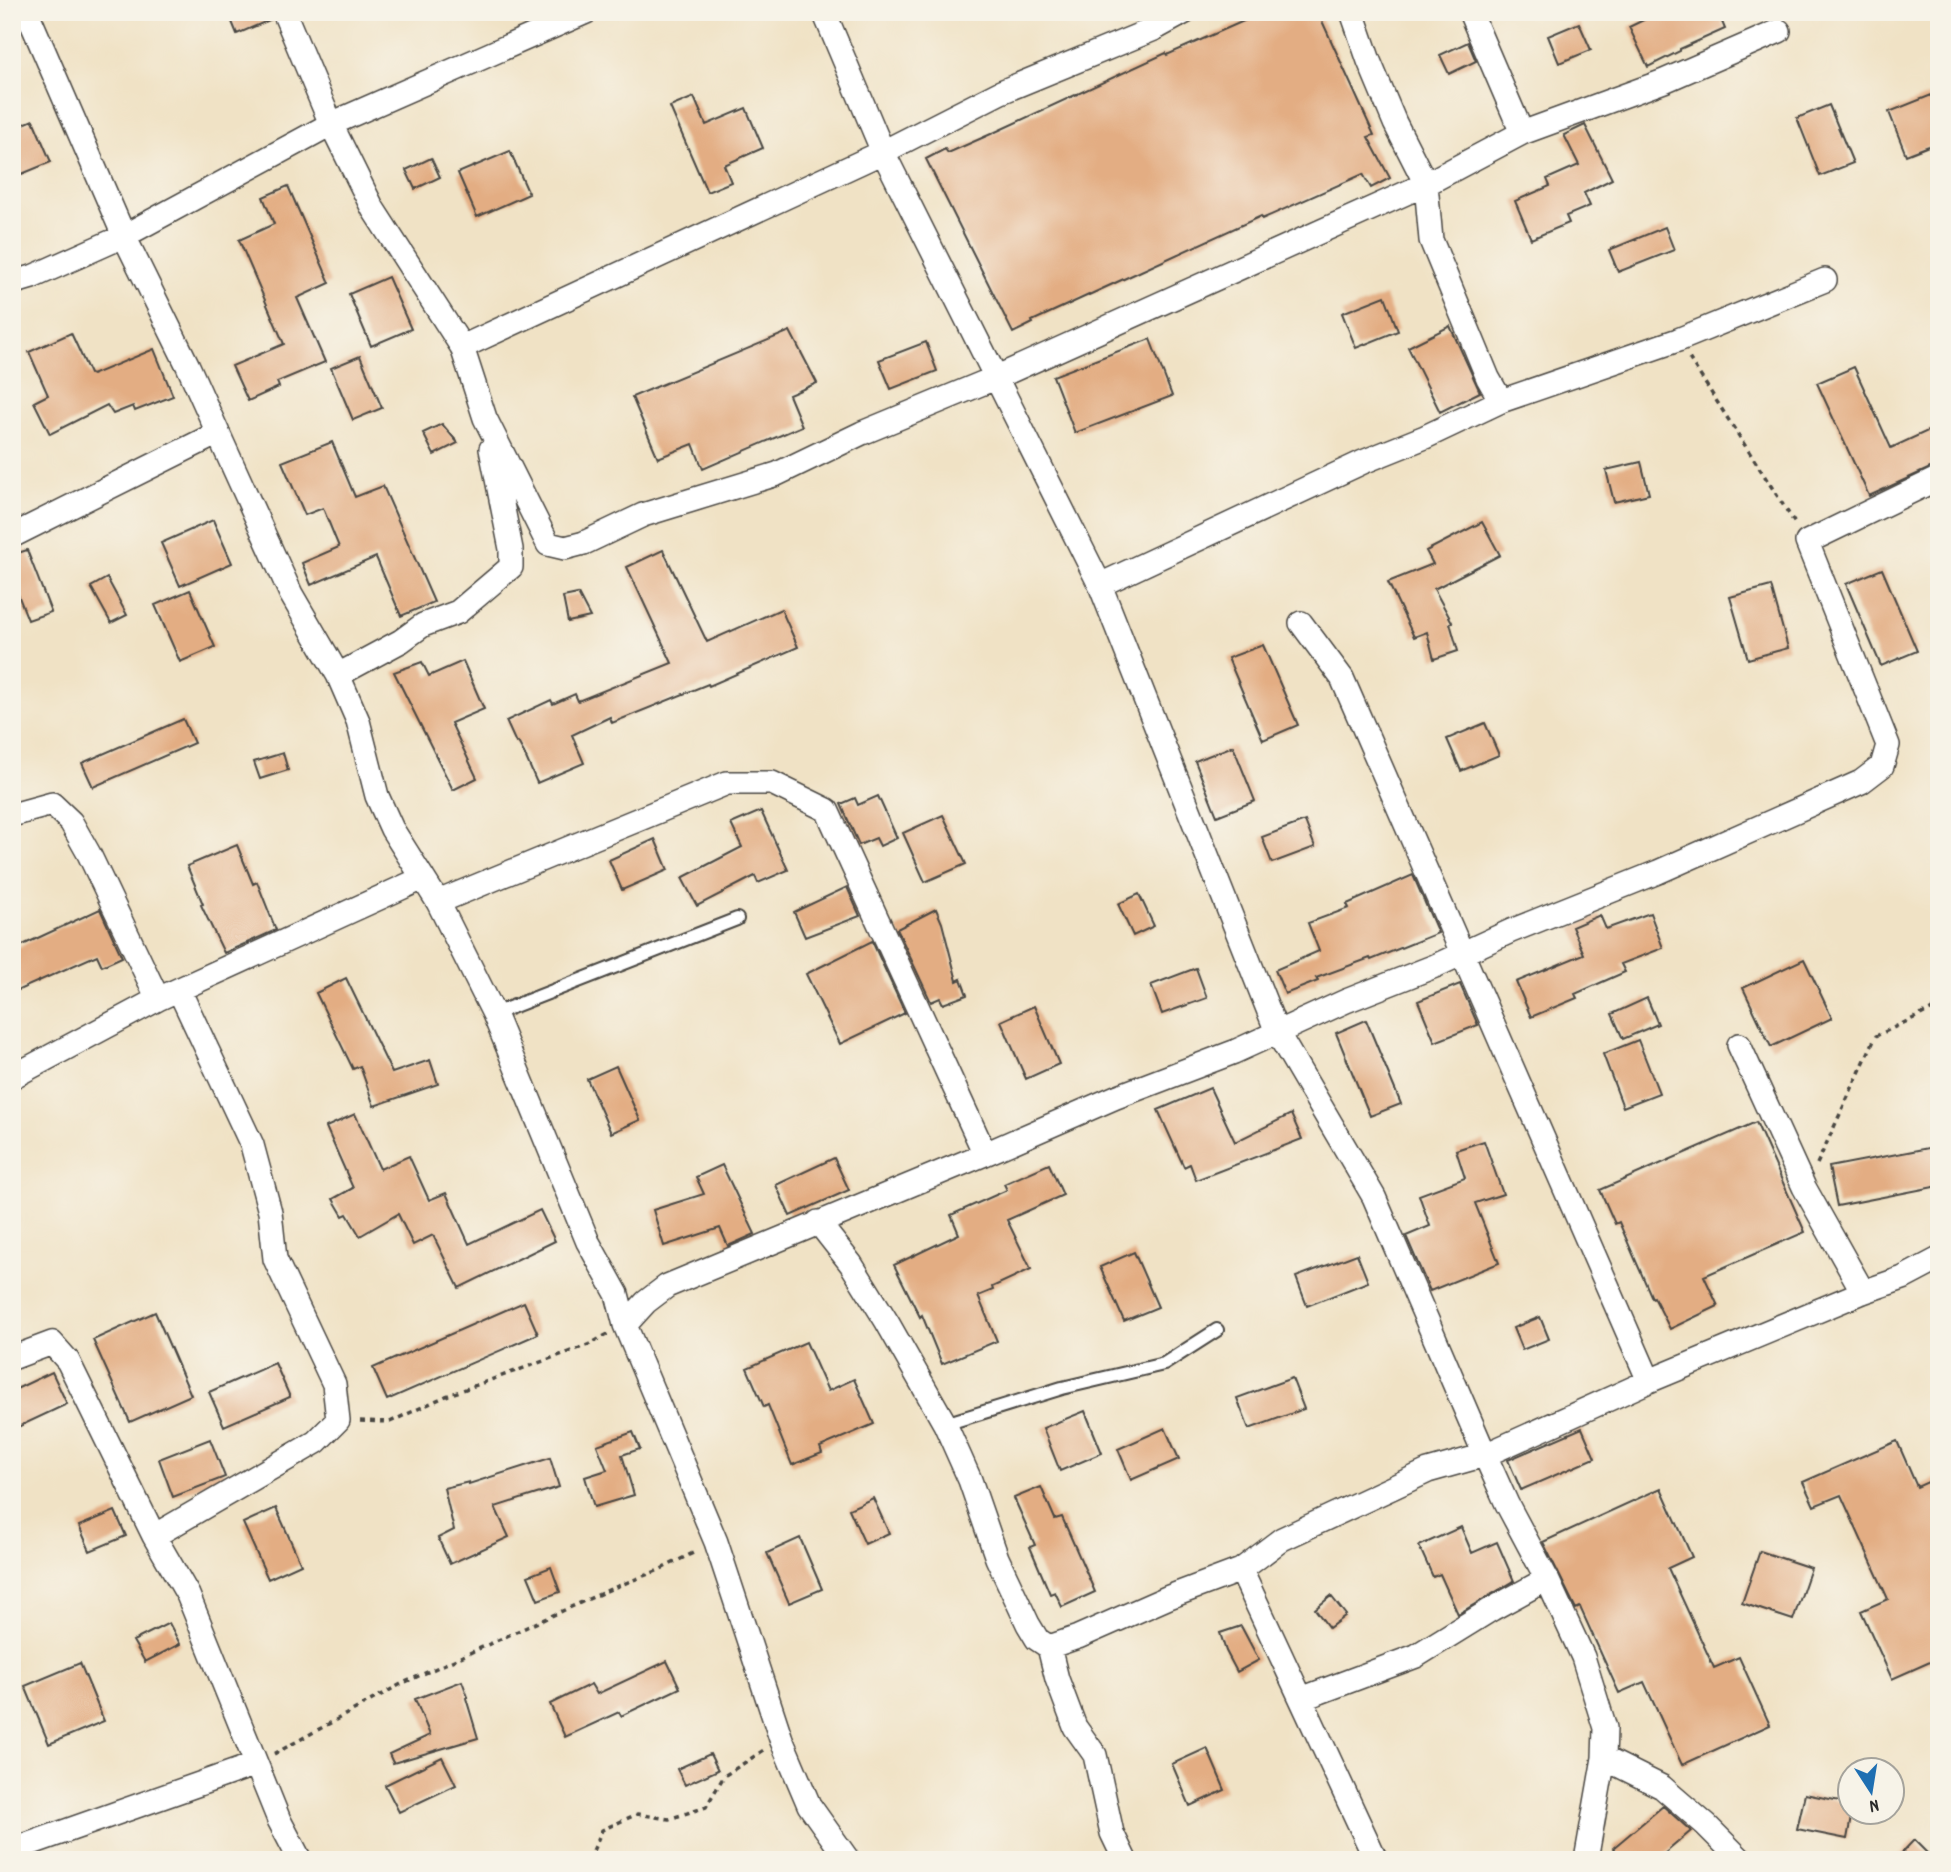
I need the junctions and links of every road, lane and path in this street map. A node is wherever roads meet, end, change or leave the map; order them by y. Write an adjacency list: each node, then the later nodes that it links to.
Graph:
1 (27, 12): 13 (street)
2 (284, 12): 9 (street)
3 (824, 12): 11 (street)
4 (1185, 12): 11 (street)
5 (1352, 12): 12 (street)
6 (1470, 12): 10 (street)
7 (578, 14): 9 (street)
8 (1779, 31): 10 (street)
9 (331, 124): 13 (street); 17 (street)
10 (1522, 133): 12 (street)
11 (883, 152): 17 (street); 18 (street)
12 (1426, 184): 18 (street); 19 (street)
13 (124, 236): 15 (street); 21 (street)
14 (1825, 280): 16 (street)
15 (12, 283)
16 (1678, 340): 19 (street); 24 (path)
17 (462, 347): 20 (street)
18 (995, 378): 20 (street); 25 (street)
19 (1501, 401): 25 (street)
20 (485, 418): 27 (street)
21 (218, 433): 23 (street); 27 (street)
22 (1939, 478): 24 (street)
23 (12, 536)
24 (1807, 542): 32 (street)
25 (1100, 585): 37 (street)
26 (1301, 623): 32 (street)
27 (338, 675): 29 (street)
28 (12, 814): 34 (street)
29 (423, 878): 30 (street); 33 (street)
30 (438, 902): 36 (street); 40 (street)
31 (737, 919): 36 (lane)
32 (1461, 954): 37 (street); 48 (street)
33 (179, 990): 34 (street); 49 (street)
34 (158, 999): 39 (street)
35 (1939, 1006): 41 (path)
36 (494, 1014): 45 (street)
37 (1277, 1032): 40 (street); 51 (street)
38 (1739, 1045): 41 (street)
39 (12, 1077)
40 (985, 1154): 42 (street)
41 (1804, 1187): 44 (street)
42 (818, 1222): 45 (street); 50 (street)
43 (1939, 1259): 44 (street)
44 (1863, 1292): 48 (street)
45 (625, 1325): 49 (path); 53 (street)
46 (1217, 1330): 50 (lane)
47 (12, 1358): 52 (street)
48 (1649, 1381): 51 (street)
49 (338, 1420): 52 (street)
50 (944, 1424): 56 (street)
51 (1485, 1455): 54 (street); 55 (street)
52 (154, 1536): 60 (street)
53 (716, 1542): 58 (street); 60 (path)
54 (1241, 1570): 56 (street); 57 (street)
55 (1547, 1580): 57 (street); 59 (street)
56 (1049, 1647): 65 (street)
57 (1301, 1699): 66 (street)
58 (781, 1739): 63 (path); 64 (street)
59 (1604, 1758): 67 (street); 68 (street)
60 (256, 1764): 61 (street); 62 (street)
61 (14, 1843)
62 (300, 1860)
63 (589, 1860)
64 (848, 1860)
65 (1125, 1860)
66 (1376, 1860)
67 (1586, 1860)
68 (1741, 1860)

